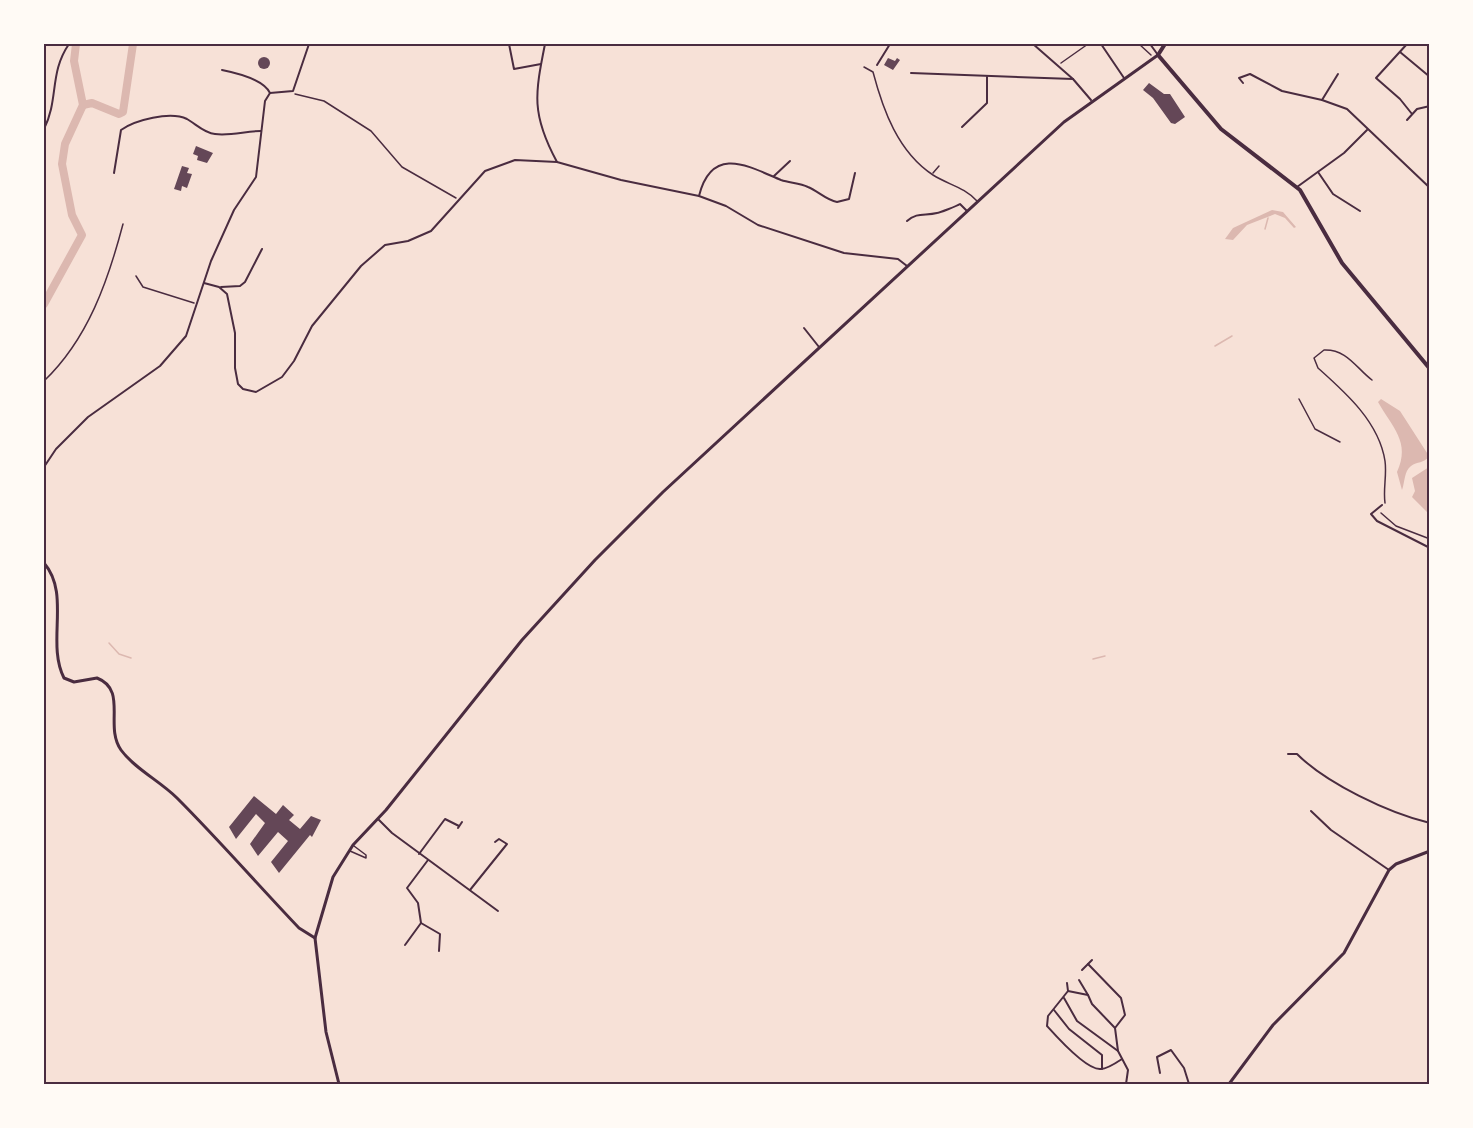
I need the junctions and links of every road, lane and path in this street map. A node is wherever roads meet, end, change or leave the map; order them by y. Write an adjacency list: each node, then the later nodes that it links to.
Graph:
1 (69, 44): 37 (street)
2 (309, 44): 30 (street)
3 (509, 44): 15 (street)
4 (545, 44): 15 (street)
5 (890, 44): 16 (street)
6 (1033, 44): 17 (street)
7 (1088, 44): 17 (path)
8 (1101, 44): 24 (street)
9 (1138, 44): 14 (path)
10 (1150, 44): 14 (street)
11 (1165, 44): 14 (main road)
12 (1407, 44): 13 (street)
13 (1400, 52): 22 (street); 34 (street)
14 (1156, 56): 24 (street); 48 (main road)
15 (541, 64): 41 (street)
16 (877, 65)
17 (1058, 65): 25 (street)
18 (864, 67): 46 (lane)
19 (222, 70): 29 (street)
20 (911, 73): 23 (street)
21 (1338, 74): 26 (street)
22 (1429, 75)
23 (987, 77): 25 (street); 36 (street)
24 (1124, 78): 31 (street)
25 (1073, 79): 31 (street)
26 (1333, 81): 28 (street); 32 (street)
27 (1242, 83): 32 (street)
28 (1338, 85)
29 (270, 93): 30 (street); 39 (street)
30 (291, 93): 51 (path)
31 (1091, 100): 52 (street)
32 (1322, 100): 38 (street)
33 (1430, 106): 34 (street)
34 (1412, 114): 35 (street)
35 (1407, 120)
36 (962, 127)
37 (44, 129)
38 (1368, 130): 43 (street); 49 (street)
39 (261, 131): 44 (street); 62 (street)
40 (790, 161): 47 (street)
41 (557, 162): 50 (street); 51 (street)
42 (939, 166): 46 (lane)
43 (1318, 172): 48 (street); 54 (street)
44 (114, 173)
45 (855, 173): 47 (street)
46 (932, 174): 52 (lane)
47 (774, 176): 50 (street)
48 (1297, 187): 67 (main road)
49 (1430, 188)
50 (699, 196): 60 (street)
51 (458, 199): 63 (street)
52 (978, 202): 55 (street)
53 (1357, 204): 54 (street)
54 (1354, 208): 56 (street)
55 (968, 211): 57 (street); 60 (street)
56 (1360, 211)
57 (908, 221)
58 (123, 224): 69 (lane)
59 (262, 249): 63 (street)
60 (907, 266): 66 (street)
61 (136, 276): 64 (path)
62 (204, 283): 63 (street); 64 (street)
63 (219, 287)
64 (197, 304): 72 (street)
65 (804, 328): 66 (street)
66 (819, 347): 80 (street)
67 (1430, 369)
68 (1372, 380): 73 (path)
69 (44, 381)
70 (1299, 399): 71 (path)
71 (1340, 442)
72 (44, 467)
73 (1383, 504): 76 (street)
74 (1381, 513): 75 (path)
75 (1430, 539)
76 (1430, 548)
77 (44, 563): 93 (street)
78 (1288, 754): 82 (street)
79 (1311, 811): 89 (street)
80 (378, 819): 84 (street); 87 (street)
81 (462, 822): 87 (street)
82 (1430, 823)
83 (495, 842): 90 (street)
84 (353, 845): 85 (street); 85 (lane)
85 (349, 851): 93 (street)
86 (1430, 851): 89 (street)
87 (419, 854): 88 (street)
88 (428, 860): 90 (street); 92 (street)
89 (1389, 870): 113 (street)
90 (470, 890): 91 (street)
91 (498, 911)
92 (421, 923): 94 (street); 95 (street)
93 (315, 938): 110 (street)
94 (405, 945)
95 (439, 951)
96 (1092, 960): 97 (street)
97 (1088, 963): 98 (street); 105 (street)
98 (1082, 970)
99 (1079, 980): 102 (street)
100 (1067, 983): 101 (street)
101 (1068, 991): 102 (street); 103 (street)
102 (1088, 995): 105 (street)
103 (1064, 998): 104 (street); 106 (street)
104 (1054, 1010): 108 (street); 108 (street)
105 (1115, 1028): 106 (street)
106 (1118, 1051): 107 (street)
107 (1122, 1059): 108 (street); 111 (street)
108 (1102, 1069)
109 (1160, 1073): 112 (street)
110 (339, 1084)
111 (1126, 1084)
112 (1189, 1084)
113 (1229, 1084)

